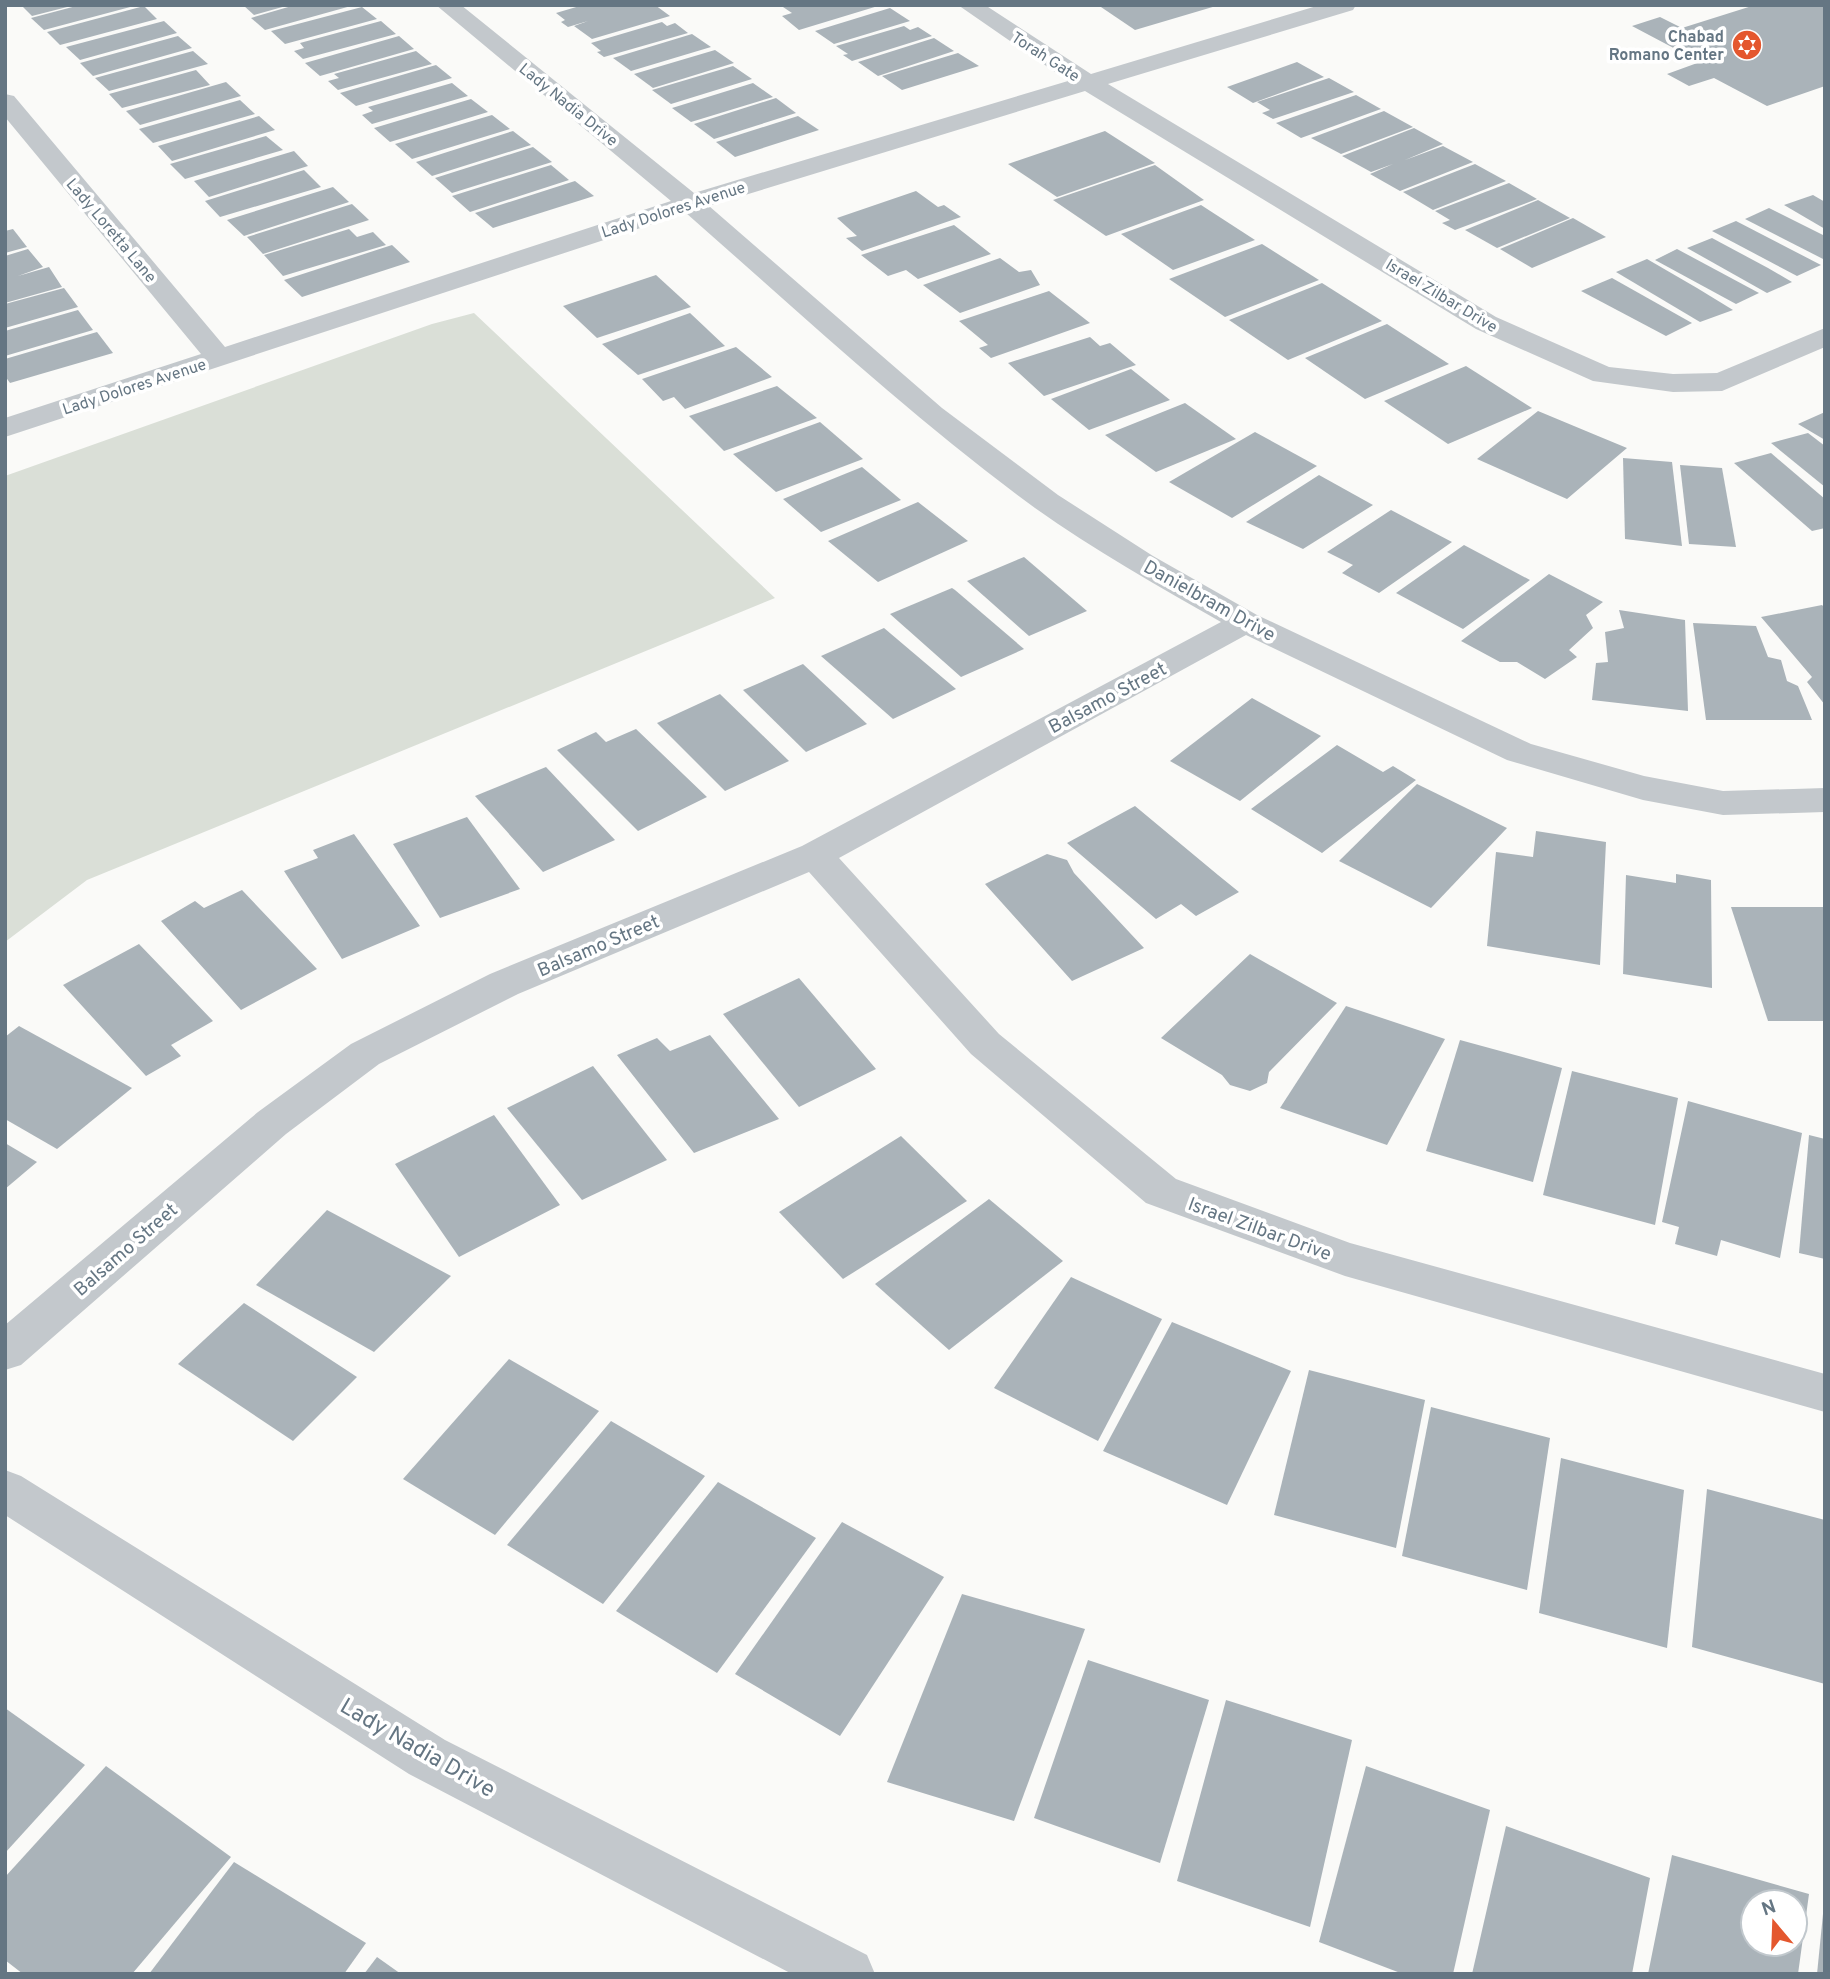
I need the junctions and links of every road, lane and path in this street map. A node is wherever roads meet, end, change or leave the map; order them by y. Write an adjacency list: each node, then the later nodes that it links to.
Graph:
1 (447, 5): 6 (street, Lady Nadia Drive)
2 (969, 5): 4 (street, Torah Gate)
3 (1345, 5): 4 (street, Lady Dolores Avenue)
4 (1088, 83): 6 (street, Lady Dolores Avenue); 7 (street, Israel Zilbar Drive)
5 (5, 101): 8 (street, Lady Loretta Lane)
6 (690, 203): 8 (street, Lady Dolores Avenue); 10 (street, Danielbram Drive)
7 (1825, 336)
8 (219, 358): 9 (street, Lady Dolores Avenue)
9 (5, 428)
10 (1245, 622): 11 (street, Danielbram Drive); 12 (street, Balsamo Street)
11 (1825, 800)
12 (815, 855): 13 (street, Balsamo Street); 14 (street, Israel Zilbar Drive)
13 (5, 1352)
14 (1825, 1393)
15 (5, 1490): 16 (street, Lady Nadia Drive)
16 (848, 1974)

